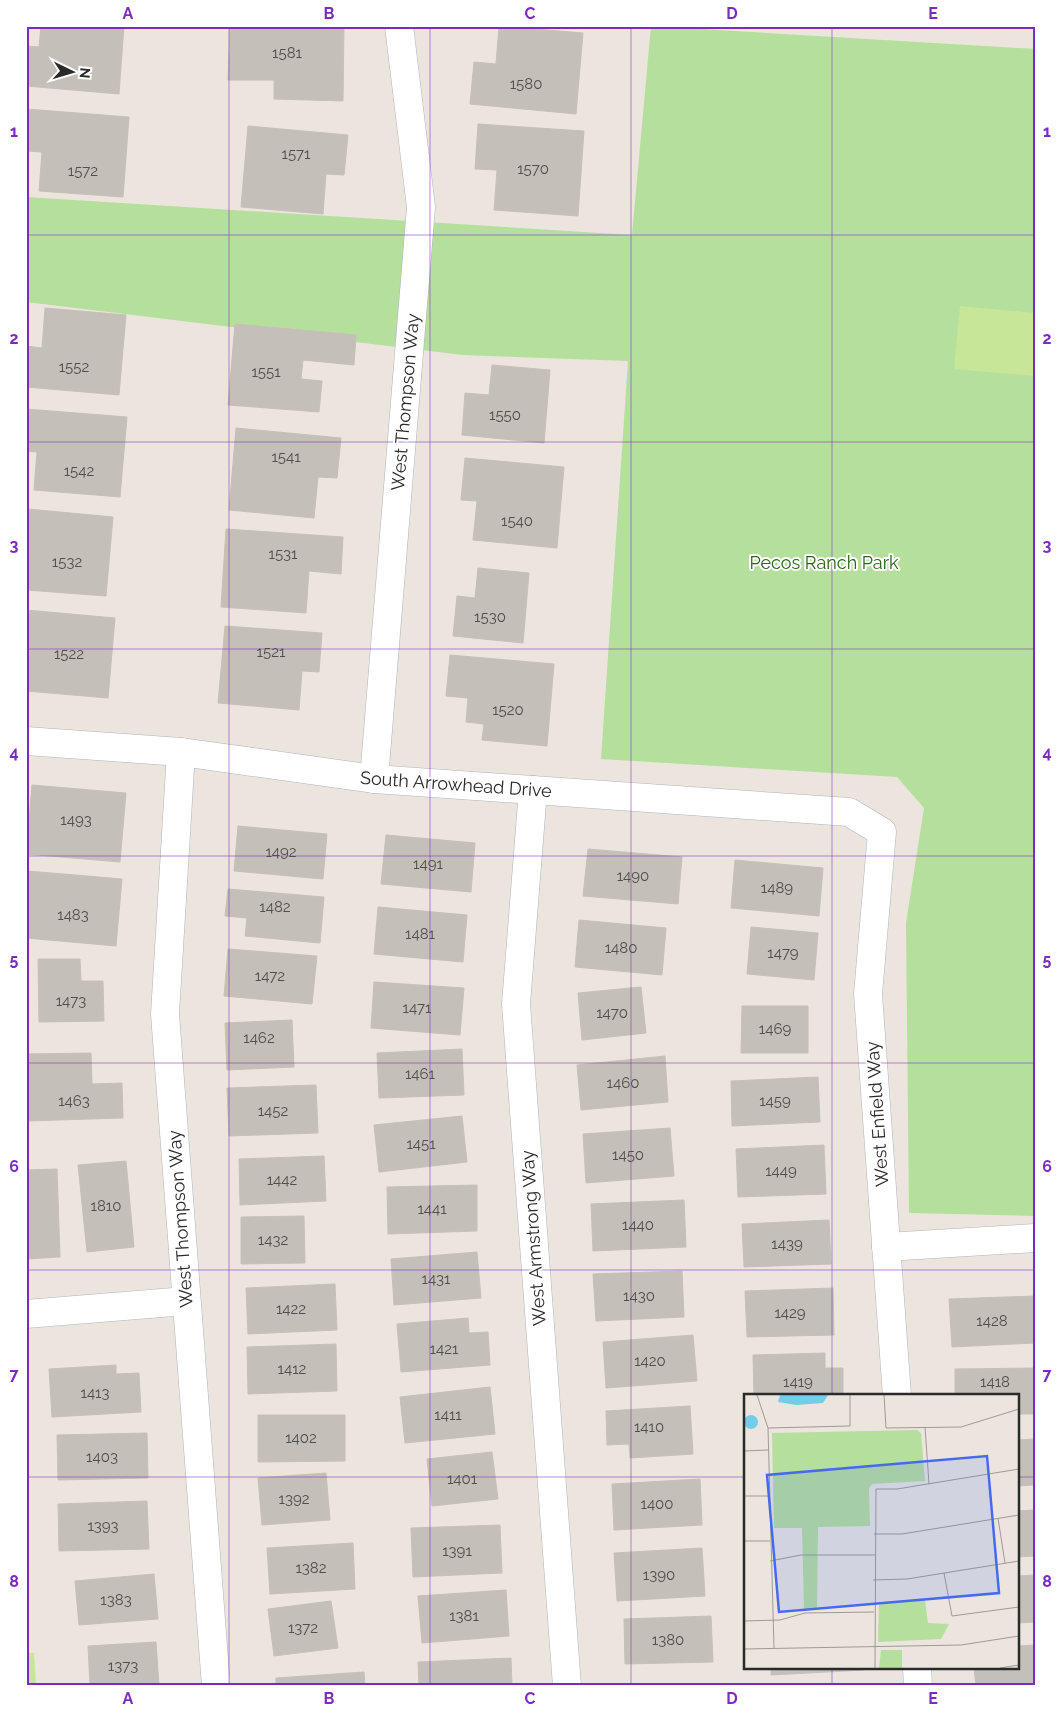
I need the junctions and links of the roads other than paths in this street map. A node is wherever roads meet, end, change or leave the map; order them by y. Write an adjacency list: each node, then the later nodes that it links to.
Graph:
1 (399, 26): 4 (street, West Thompson Way)
2 (26, 741): 3 (street, South Arrowhead Drive)
3 (181, 752): 4 (street, South Arrowhead Drive); 9 (street, West Thompson Way)
4 (374, 779): 5 (street, South Arrowhead Drive)
5 (532, 790): 6 (street, South Arrowhead Drive); 14 (street, West Armstrong Way)
6 (882, 832): 8 (street, West Enfield Way)
7 (1035, 1238): 8 (street)
8 (886, 1247): 11 (street, West Enfield Way)
9 (186, 1301): 10 (street); 13 (street, West Thompson Way)
10 (26, 1314)
11 (897, 1394)
12 (917, 1670): 15 (street)
13 (216, 1686)
14 (567, 1686)
15 (918, 1686)

